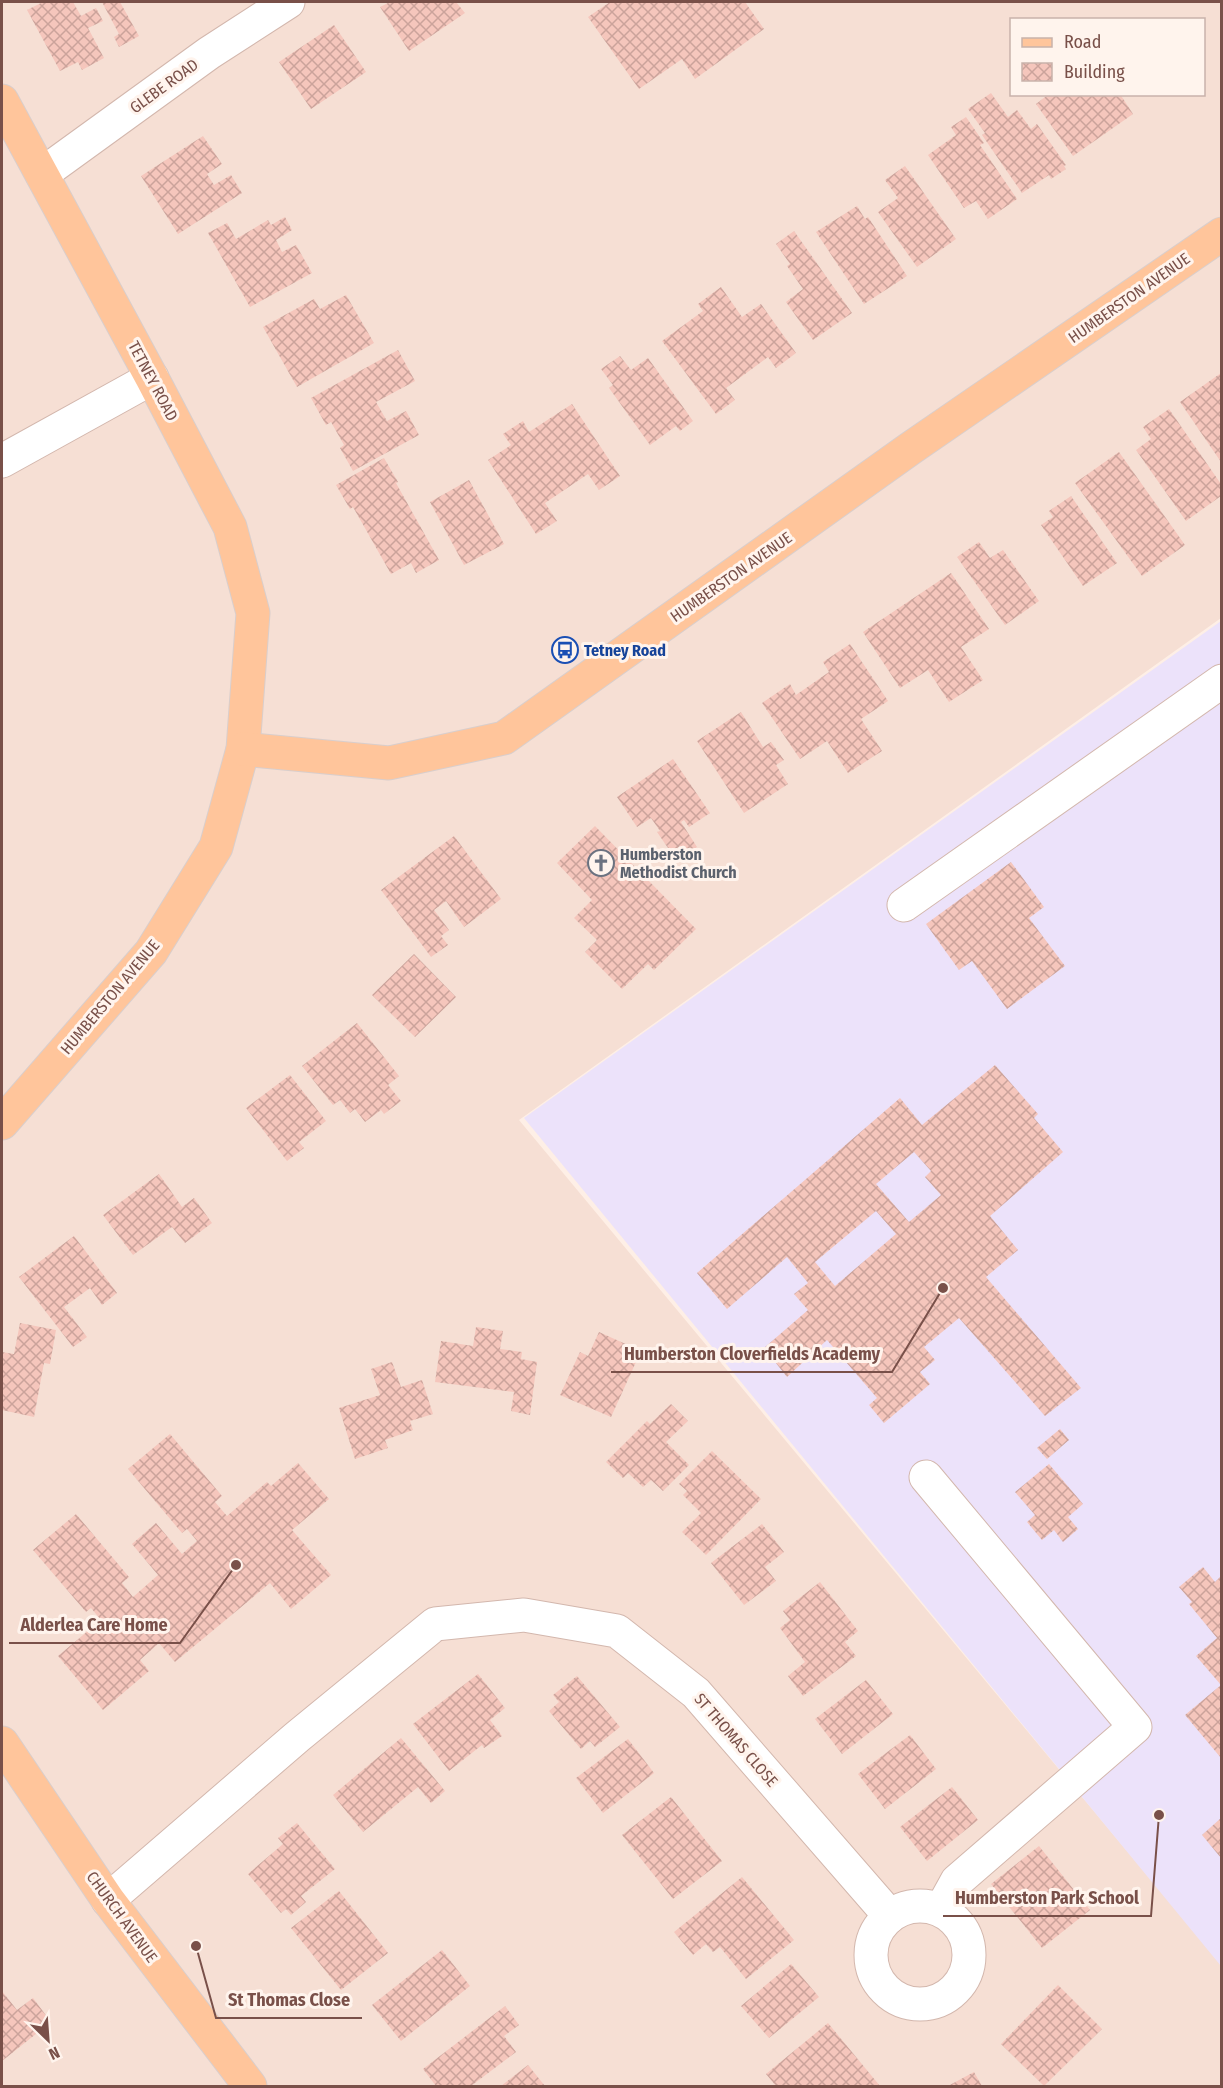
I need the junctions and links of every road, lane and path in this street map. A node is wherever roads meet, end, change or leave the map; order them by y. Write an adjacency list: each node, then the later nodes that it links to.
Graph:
1 (288, 2): 3 (street, GLEBE ROAD)
2 (2, 101): 3 (main road, TETNEY ROAD)
3 (42, 174): 5 (main road, TETNEY ROAD)
4 (1221, 234): 8 (main road, HUMBERSTON AVENUE)
5 (152, 378): 6 (street); 8 (main road, TETNEY ROAD)
6 (2, 461)
7 (1221, 681): 9 (street)
8 (243, 749): 10 (main road, HUMBERSTON AVENUE)
9 (904, 905)
10 (2, 1123)
11 (926, 1477): 14 (street)
12 (2, 1743): 13 (main road, CHURCH AVENUE)
13 (108, 1900): 15 (street, ST THOMAS CLOSE); 16 (main road, CHURCH AVENUE)
14 (941, 1910): 15 (street); 15 (street)
15 (890, 1916)
16 (250, 2086)

